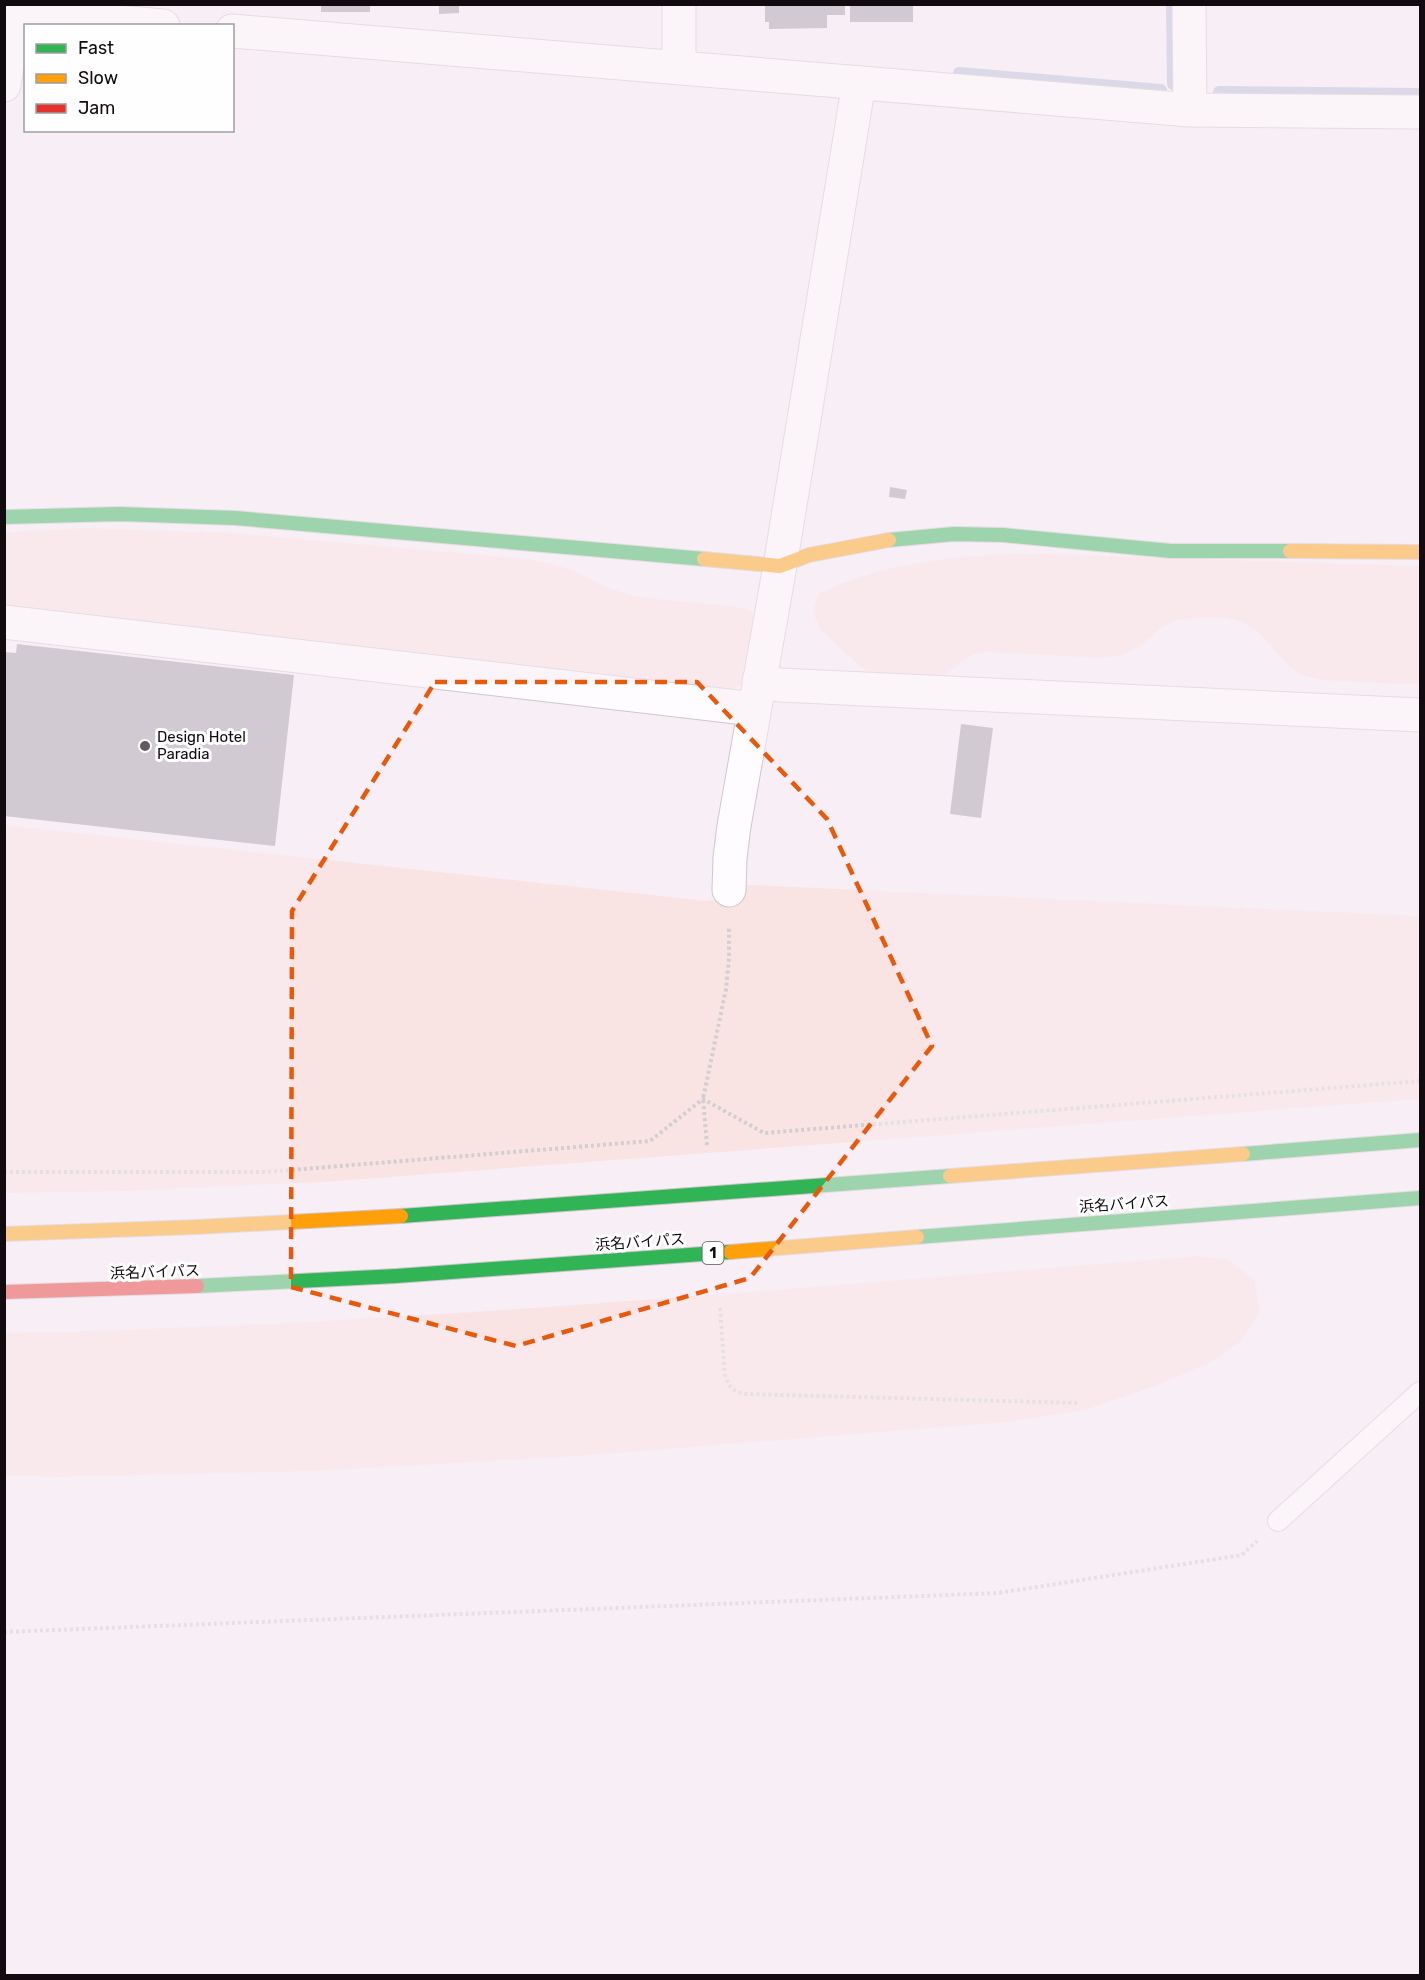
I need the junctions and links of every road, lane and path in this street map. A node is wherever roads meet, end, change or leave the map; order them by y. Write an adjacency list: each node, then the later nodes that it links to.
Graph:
1 (679, 4): 6 (street)
2 (1189, 4): 9 (street)
3 (10, 13): 4 (street); 8 (street)
4 (143, 18)
5 (234, 31): 6 (street)
6 (679, 68): 7 (street)
7 (859, 82): 9 (street); 13 (street)
8 (4, 84)
9 (1190, 110): 10 (street)
10 (1420, 112)
11 (4, 517): 13 (main road)
12 (1420, 552): 13 (main road)
13 (780, 566): 15 (street)
14 (4, 622): 15 (street)
15 (757, 695): 16 (street); 17 (street)
16 (1420, 715)
17 (729, 890): 19 (path)
18 (1420, 1082): 19 (path)
19 (703, 1099): 21 (path); 22 (path)
20 (1420, 1140): 24 (main road)
21 (707, 1145)
22 (4, 1172)
23 (1420, 1198): 25 (main road, 浜名バイパス / 1)
24 (4, 1234)
25 (4, 1292)
26 (720, 1308): 28 (path)
27 (1420, 1392): 29 (lane)
28 (1077, 1403)
29 (1278, 1521): 30 (path)
30 (4, 1632)

